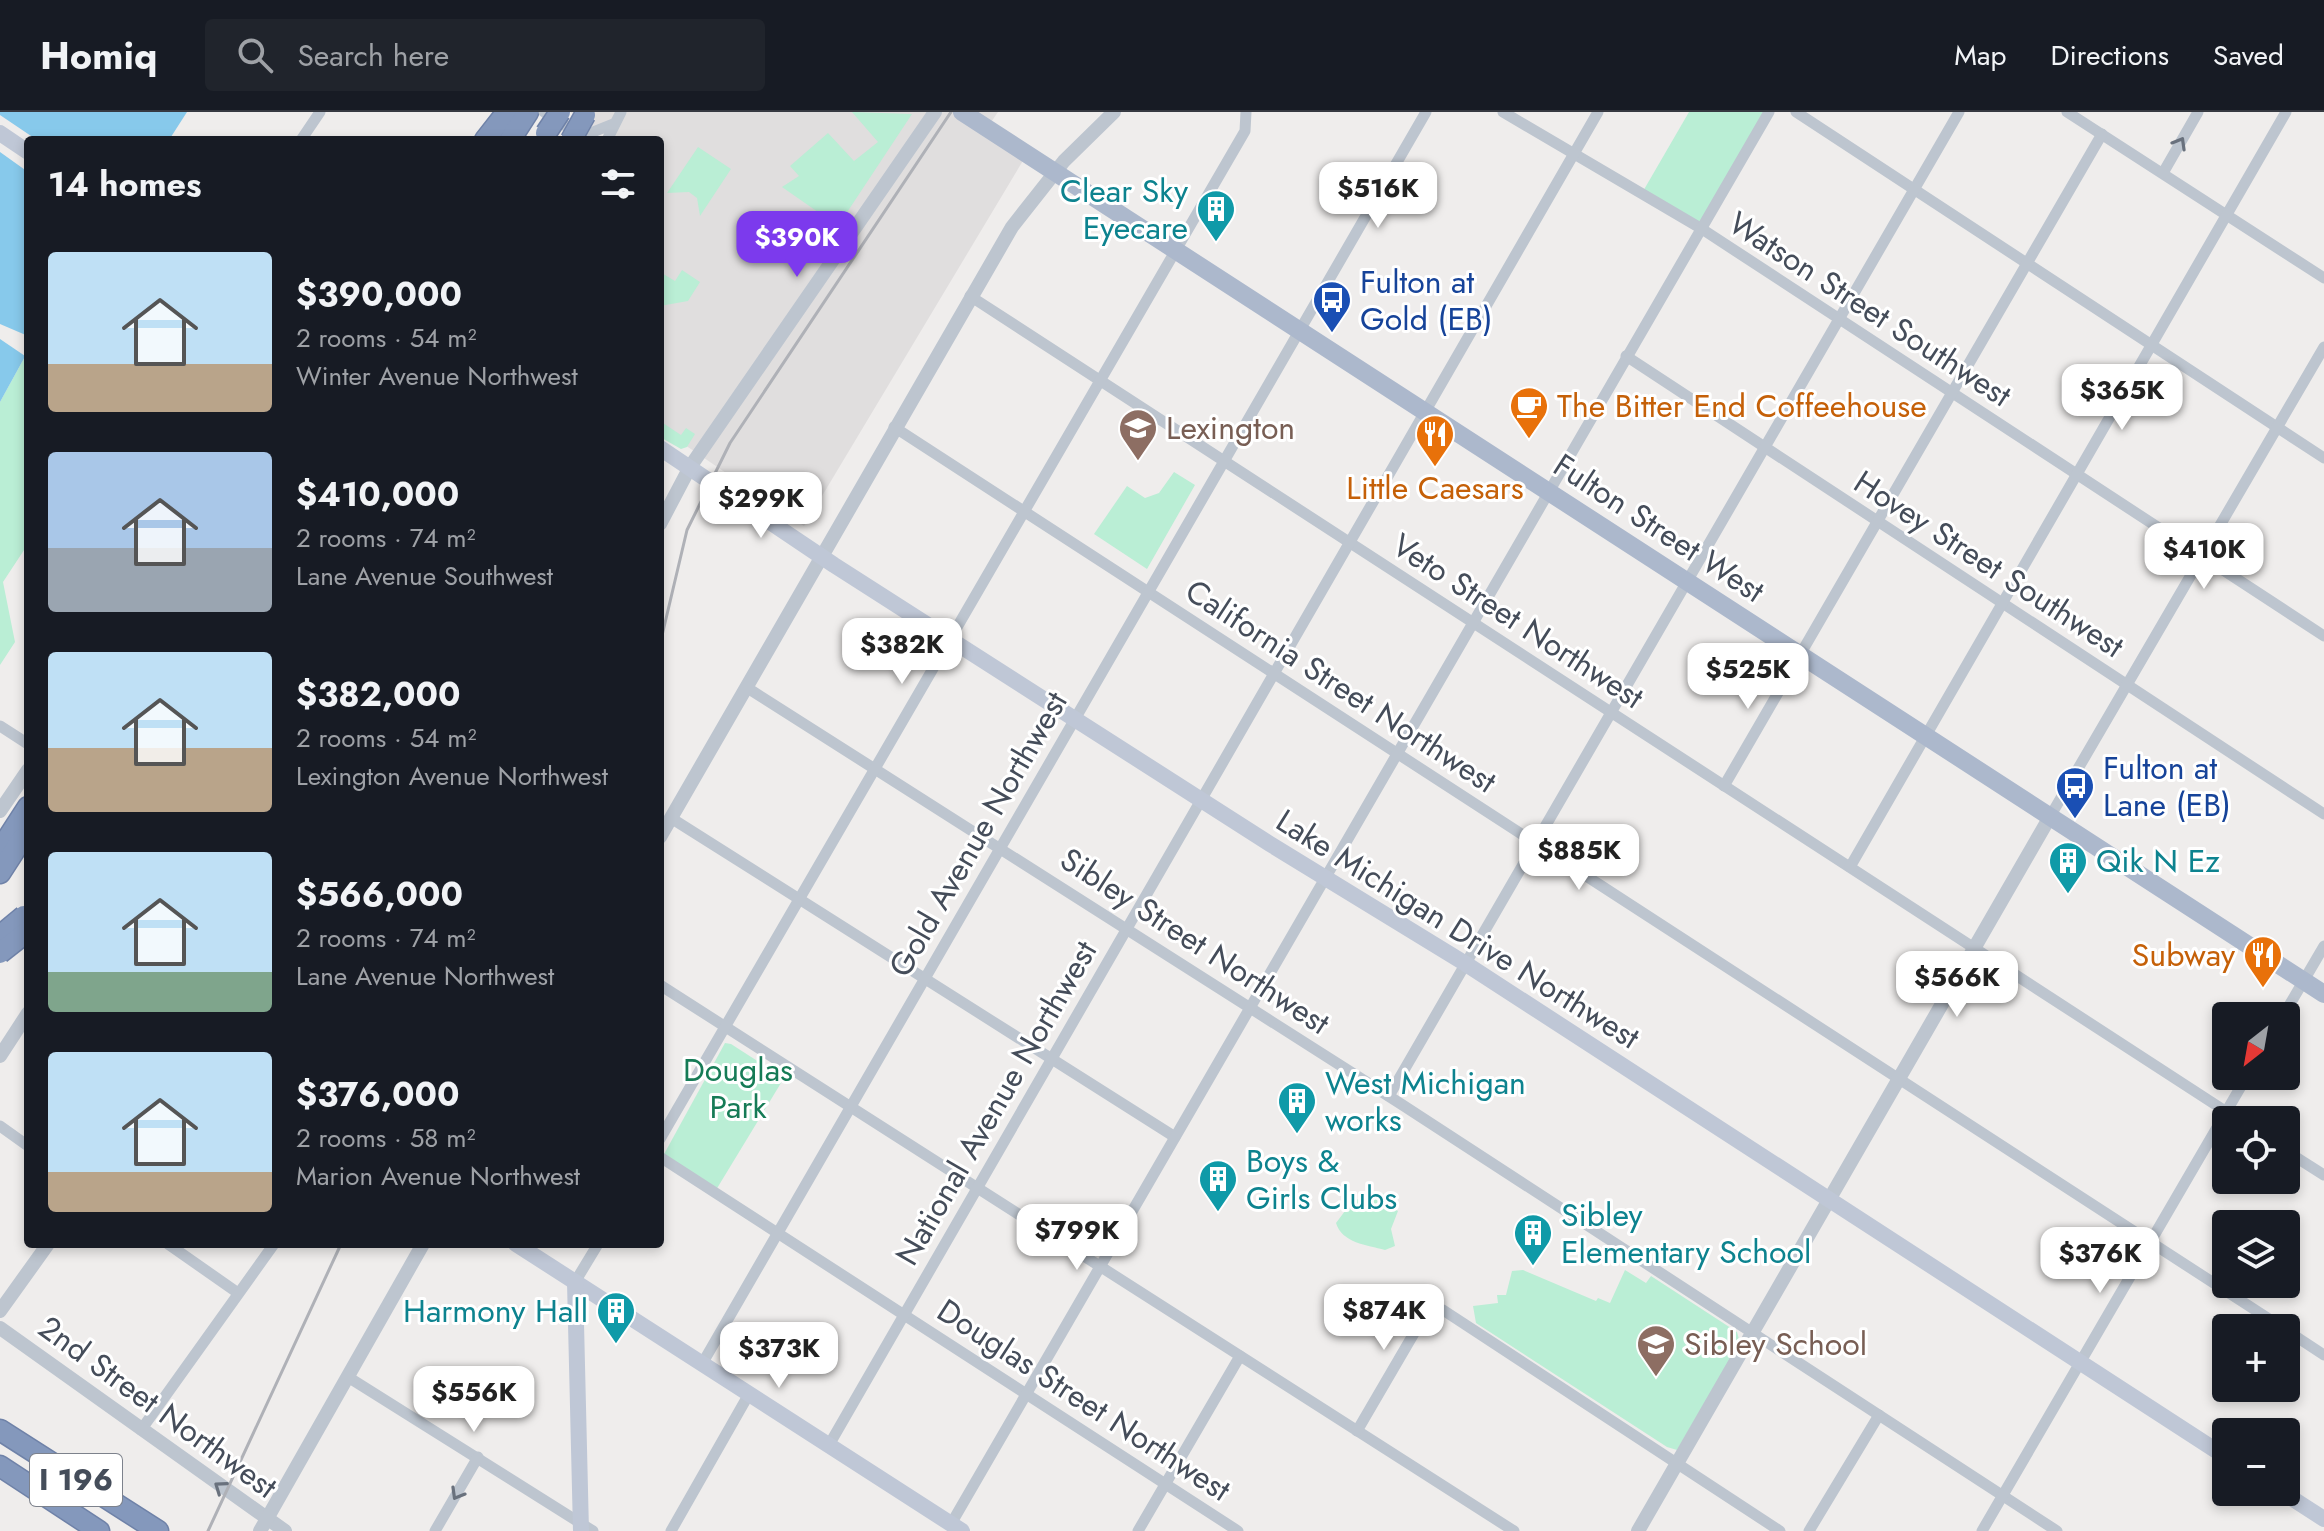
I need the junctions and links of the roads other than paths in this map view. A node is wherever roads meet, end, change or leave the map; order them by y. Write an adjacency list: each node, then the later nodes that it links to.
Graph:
1 (320, 112): 23 (street)
2 (544, 112): 20 (street)
3 (560, 112): 26 (highway, bridge)
4 (621, 112): 19 (street)
5 (935, 112): 53 (street)
6 (962, 112): 30 (main road, Fulton Street West)
7 (1114, 112): 30 (street)
8 (1246, 112): 35 (street)
9 (1426, 112): 40 (street, Gold Avenue Northwest)
10 (1503, 112): 29 (street, Watson Street Southwest)
11 (1598, 112): 29 (street, National Avenue Northwest)
12 (1769, 112): 34 (street)
13 (1796, 112): 32 (street)
14 (1959, 112): 32 (street)
15 (2067, 112): 22 (street)
16 (2198, 112): 31 (street, one-way to 16)
17 (2286, 112): 33 (street)
18 (520, 114): 24 (highway); 25 (highway)
19 (613, 124): 20 (street); 27 (street)
20 (579, 125)
21 (0, 133): 28 (main road)
22 (2102, 134): 31 (street); 36 (street)
23 (304, 136)
24 (490, 136)
25 (512, 136)
26 (545, 136)
27 (608, 136)
28 (24, 149)
29 (1573, 154): 34 (street, Watson Street Southwest); 46 (street, National Avenue Northwest)
30 (1055, 171): 35 (main road, Fulton Street West); 38 (street)
31 (2163, 173): 33 (street)
32 (1914, 187): 36 (street); 39 (street)
33 (2227, 216): 37 (street); 41 (street)
34 (1702, 229): 39 (street, Watson Street Southwest); 43 (street)
35 (1174, 249): 40 (main road, Fulton Street West); 44 (street)
36 (2027, 263): 41 (street); 45 (street)
37 (2324, 278)
38 (970, 296): 44 (street, Veto Street Northwest); 47 (street)
39 (1839, 319): 45 (street, Watson Street Southwest); 49 (street)
40 (1301, 330): 46 (main road, Fulton Street West); 52 (street, Gold Avenue Northwest)
41 (2152, 345): 48 (street); 54 (street)
42 (2324, 347): 48 (street)
43 (1626, 356): 49 (street, Hovey Street Southwest); 55 (street)
44 (1099, 380): 52 (street, Veto Street Northwest); 56 (street)
45 (1951, 394): 54 (street, Watson Street Southwest); 58 (street)
46 (1425, 412): 55 (main road, Fulton Street West); 59 (street, National Avenue Northwest)
47 (894, 427): 56 (street, California Street Northwest); 60 (street)
48 (2278, 428): 51 (street); 61 (street)
49 (1766, 448): 58 (street, Hovey Street Southwest); 62 (street)
50 (664, 451): 53 (main road, Lake Michigan Drive Northwest)
51 (2324, 458)
52 (1224, 461): 59 (street, Veto Street Northwest); 63 (street, Gold Avenue Northwest)
53 (690, 467): 57 (street); 60 (main road, Lake Michigan Drive Northwest)
54 (2077, 474): 61 (street, Watson Street Southwest); 64 (street)
55 (1549, 492): 62 (main road, Fulton Street West); 65 (street)
56 (1024, 511): 63 (street, California Street Northwest); 67 (street)
57 (664, 516)
58 (1878, 521): 64 (street, Hovey Street Southwest); 68 (street)
59 (1348, 542): 65 (street, Veto Street Northwest); 69 (street, National Avenue Northwest)
60 (821, 557): 67 (main road, Lake Michigan Drive Northwest); 71 (street)
61 (2203, 557): 66 (street, Watson Street Southwest); 70 (street)
62 (1687, 582): 68 (main road, Fulton Street West); 72 (street)
63 (1149, 592): 69 (street, California Street Northwest); 73 (street, Gold Avenue Northwest)
64 (2003, 604): 70 (street, Hovey Street Southwest); 75 (street)
65 (1472, 622): 72 (street, Veto Street Northwest); 77 (street)
66 (2324, 636)
67 (950, 638): 73 (main road, Lake Michigan Drive Northwest); 78 (street)
68 (1802, 654): 75 (main road, Fulton Street West); 80 (street)
69 (1273, 673): 77 (street, California Street Northwest); 81 (street, National Avenue Northwest)
70 (2128, 686): 84 (street, Hovey Street Southwest); 85 (street)
71 (746, 687): 78 (street, Sibley Street Northwest); 87 (street)
72 (1611, 712): 80 (street, Veto Street Northwest); 91 (street)
73 (1075, 718): 81 (main road, Lake Michigan Drive Northwest); 92 (street, Gold Avenue Northwest)
74 (0, 726): 76 (street)
75 (1928, 735): 85 (main road, Fulton Street West); 93 (street)
76 (24, 741)
77 (1398, 754): 91 (street, California Street Northwest); 95 (street)
78 (875, 767): 92 (street, Sibley Street Northwest); 97 (street)
79 (24, 776): 83 (street)
80 (1724, 786): 93 (street, Veto Street Northwest)
81 (1201, 799): 95 (main road, Lake Michigan Drive Northwest); 103 (street, National Avenue Northwest)
82 (24, 800): 89 (highway)
83 (0, 811)
84 (2324, 814)
85 (2051, 815): 107 (street); 111 (main road, Fulton Street West)
86 (24, 818): 90 (highway)
87 (671, 818): 88 (street); 97 (street)
88 (664, 830)
89 (0, 832)
90 (15, 843): 94 (highway); 96 (highway)
91 (1535, 843): 109 (street); 120 (street, California Street Northwest)
92 (1001, 848): 103 (street, Sibley Street Northwest); 110 (street, Gold Avenue Northwest)
93 (1850, 867): 107 (street, Veto Street Northwest)
94 (0, 873)
95 (1326, 878): 109 (main road, Lake Michigan Drive Northwest); 115 (street)
96 (0, 882)
97 (799, 900): 110 (street); 117 (street)
98 (0, 913): 99 (main road)
99 (24, 924)
100 (24, 925): 102 (highway, bridge)
101 (24, 926): 105 (highway, bridge)
102 (0, 928)
103 (1126, 928): 115 (street, Sibley Street Northwest); 119 (street, National Avenue Northwest)
104 (24, 929): 108 (highway, bridge)
105 (0, 936)
106 (2324, 946): 111 (street)
107 (1976, 949): 120 (street); 122 (street, Veto Street Northwest)
108 (1, 959)
109 (1466, 964): 121 (street); 133 (main road, Lake Michigan Drive Northwest)
110 (925, 980): 119 (street); 123 (street, Gold Avenue Northwest)
111 (2304, 981): 113 (main road, Fulton Street West); 114 (street)
112 (664, 988): 117 (street)
113 (2324, 994)
114 (2291, 1002)
115 (1251, 1008): 121 (street, Sibley Street Northwest); 127 (street)
116 (24, 1019): 118 (street)
117 (725, 1027): 123 (street); 125 (street)
118 (0, 1056)
119 (1051, 1060): 127 (street); 132 (street, National Avenue Northwest)
120 (1900, 1079): 133 (street); 135 (street, California Street Northwest)
121 (1389, 1096): 149 (street, Sibley Street Northwest)
122 (2217, 1106)
123 (853, 1108): 132 (street); 134 (street, Gold Avenue Northwest)
124 (0, 1126): 128 (street)
125 (664, 1132)
126 (2212, 1136): 135 (street)
127 (1175, 1137): 142 (street)
128 (24, 1143)
129 (664, 1160): 134 (street, Douglas Street Northwest)
130 (2300, 1160): 131 (street)
131 (2324, 1175)
132 (978, 1188): 142 (street); 147 (street, National Avenue Northwest)
133 (1829, 1202): 149 (street); 154 (main road, Lake Michigan Drive Northwest)
134 (778, 1234): 147 (street, Douglas Street Northwest); 153 (street, Gold Avenue Northwest)
135 (2151, 1242): 146 (street, California Street Northwest); 154 (street)
136 (45, 1248): 145 (street)
137 (174, 1248): 144 (street)
138 (271, 1248): 144 (street)
139 (421, 1248): 155 (street)
140 (522, 1248): 143 (main road)
141 (596, 1248): 143 (street)
142 (1100, 1267): 152 (street); 157 (street)
143 (575, 1282): 153 (main road); 173 (main road)
144 (238, 1293): 160 (street)
145 (0, 1311)
146 (2261, 1314)
147 (904, 1315): 157 (street, Douglas Street Northwest); 162 (street, National Avenue Northwest)
148 (0, 1328): 160 (street, 2nd Street Northwest)
149 (1753, 1334): 158 (street, Sibley Street Northwest); 165 (street)
150 (2300, 1339): 151 (street, California Street Northwest)
151 (2324, 1355)
152 (1240, 1356): 161 (street); 167 (street)
153 (702, 1364): 156 (main road)
154 (2080, 1364): 163 (main road, Lake Michigan Drive Northwest); 168 (street)
155 (348, 1377): 164 (street); 171 (street)
156 (749, 1394): 162 (main road); 178 (street)
157 (1027, 1394): 167 (street, Douglas Street Northwest); 172 (street)
158 (1879, 1415): 168 (street, Sibley Street Northwest); 184 (street)
159 (0, 1430): 174 (highway, I 196)
160 (141, 1430): 171 (street, 2nd Street Northwest, one-way to 160)
161 (1357, 1431): 165 (street); 181 (street)
162 (829, 1445): 172 (main road)
163 (2212, 1448)
164 (478, 1457): 173 (street); 177 (street, one-way to 177)
165 (1679, 1462): 182 (street); 183 (street)
166 (0, 1466): 175 (highway, I 196)
167 (1165, 1484): 179 (street); 180 (street, Douglas Street Northwest)
168 (2003, 1496): 185 (street); 186 (street, Sibley Street Northwest)
169 (2300, 1504): 170 (main road)
170 (2324, 1519)
171 (264, 1525): 176 (street, 2nd Street Northwest)
172 (957, 1527)
173 (585, 1528)
174 (156, 1530)
175 (99, 1531)
176 (285, 1531)
177 (435, 1531)
178 (671, 1531)
179 (1138, 1531)
180 (1238, 1531)
181 (1514, 1531)
182 (1638, 1531)
183 (1780, 1531)
184 (1809, 1531)
185 (1982, 1531)
186 (2057, 1531)

